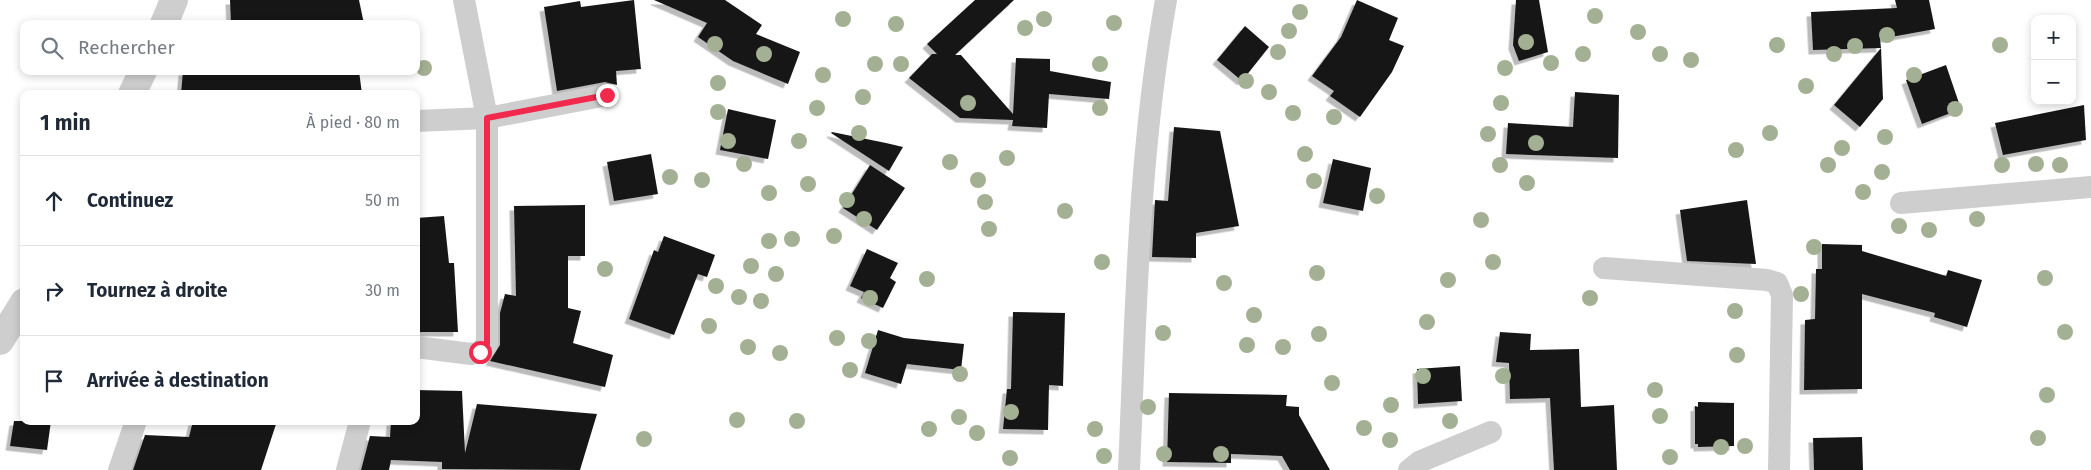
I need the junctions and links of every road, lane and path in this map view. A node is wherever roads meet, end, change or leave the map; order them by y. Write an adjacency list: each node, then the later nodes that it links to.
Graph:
1 (174, 0): 4 (street)
2 (464, 0): 8 (street)
3 (1166, 0): 21 (street)
4 (166, 20)
5 (141, 75): 6 (street)
6 (134, 90)
7 (607, 95): 8 (street)
8 (487, 118): 9 (street); 15 (street)
9 (420, 121)
10 (2091, 187): 11 (street)
11 (1901, 203)
12 (1604, 268): 23 (street)
13 (20, 308): 14 (street)
14 (0, 341)
15 (420, 348)
16 (135, 425): 19 (street)
17 (359, 425): 20 (street)
18 (1491, 432): 22 (street)
19 (119, 470)
20 (347, 470)
21 (1129, 470)
22 (1409, 470)
23 (1779, 470)

